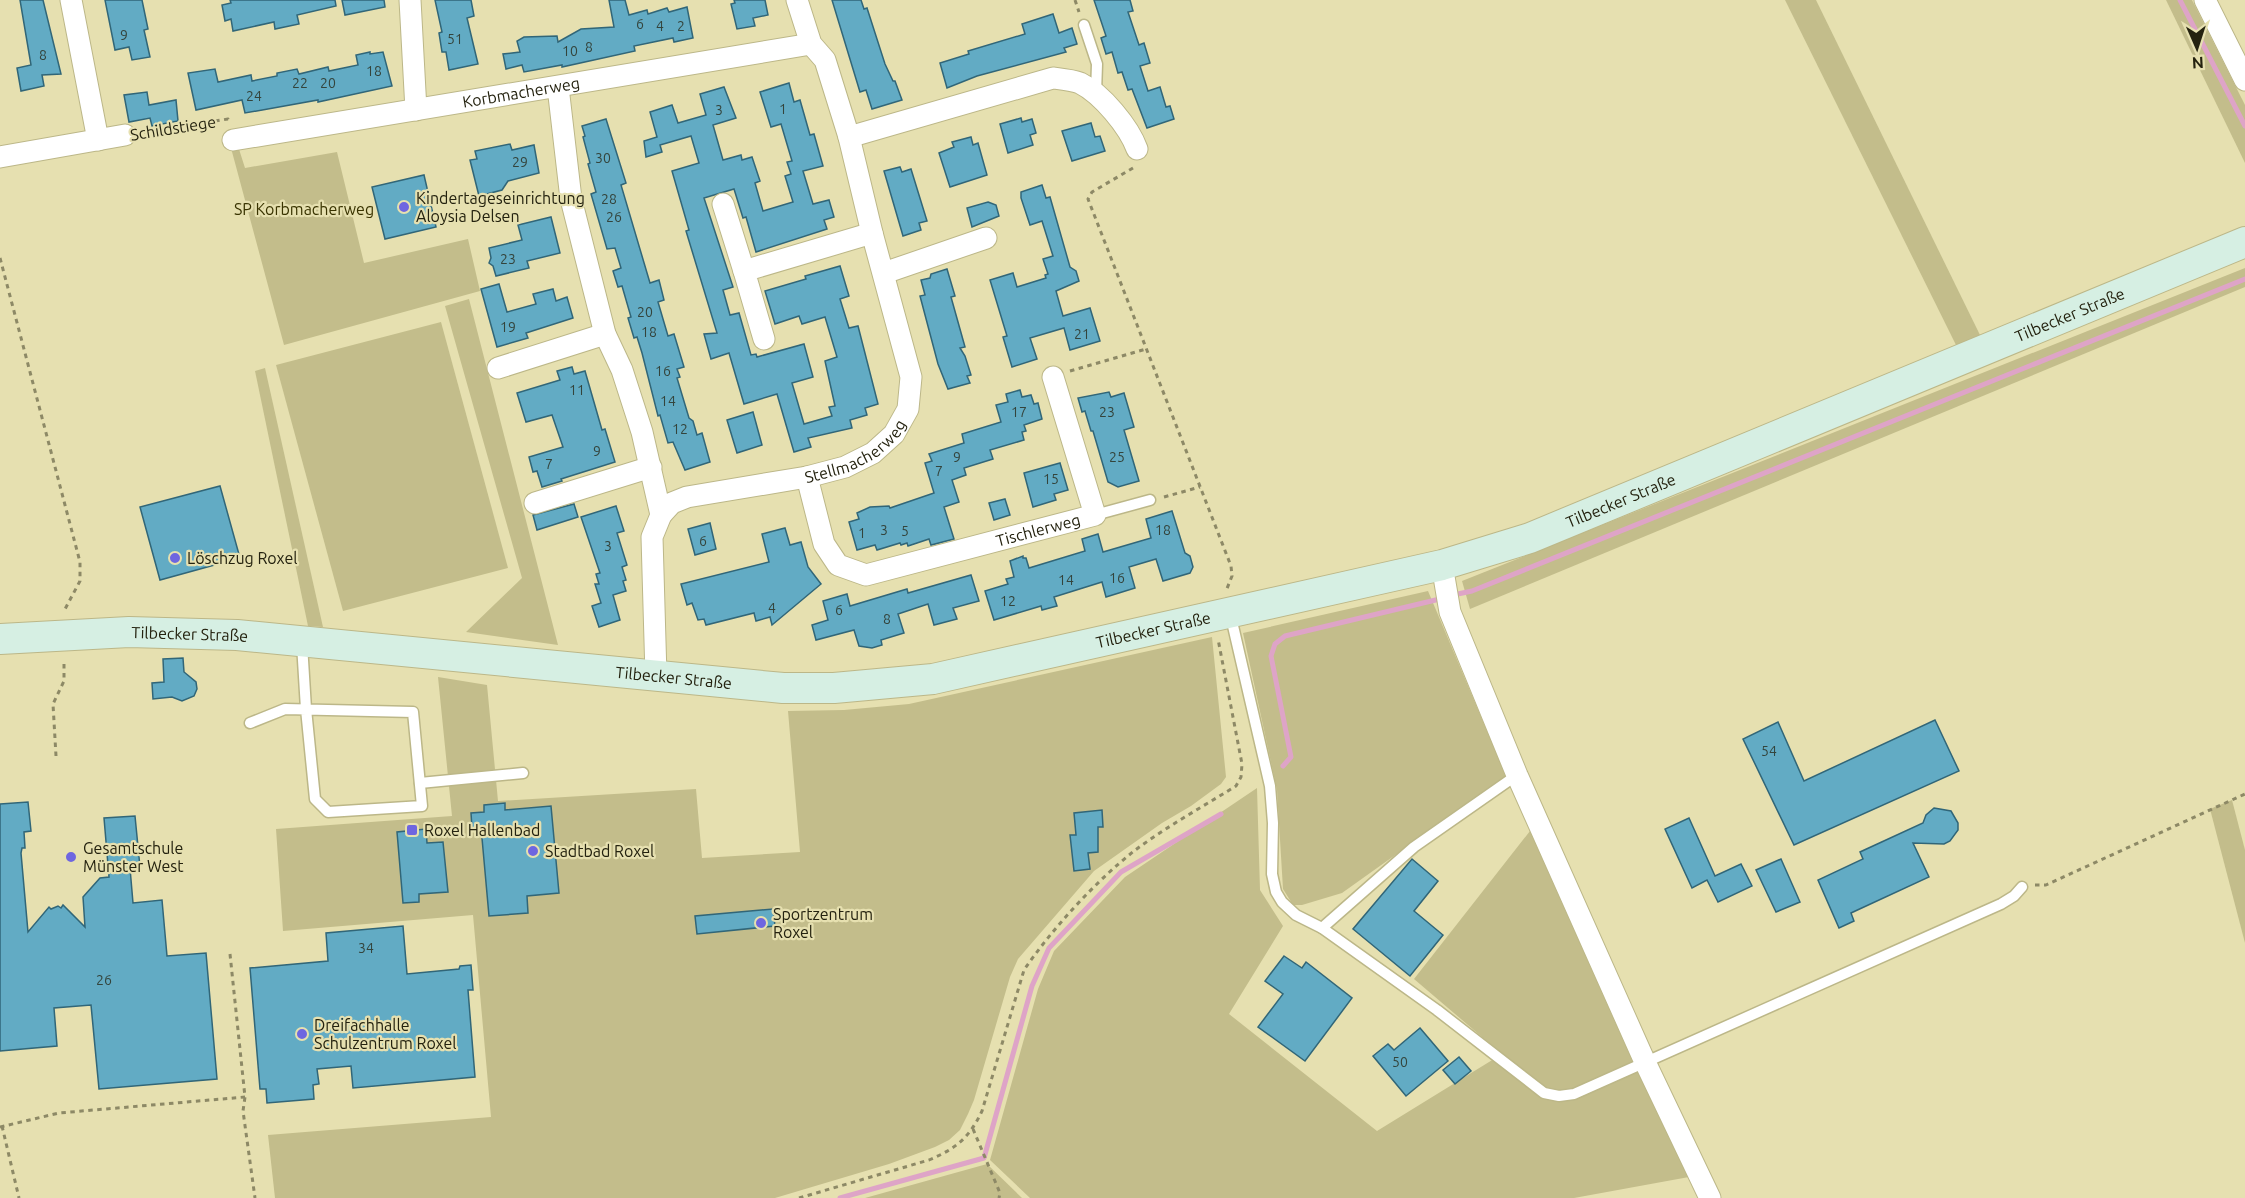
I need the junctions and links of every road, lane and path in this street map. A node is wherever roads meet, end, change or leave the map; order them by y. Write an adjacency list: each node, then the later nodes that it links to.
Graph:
1 (71, 0): 13 (street)
2 (410, 0): 10 (street)
3 (797, 0): 6 (street, Stellmacherweg)
4 (2205, 0): 7 (street)
5 (1084, 26): 9 (lane)
6 (811, 44): 8 (street, Korbmacherweg); 12 (street, Stellmacherweg)
7 (2245, 80)
8 (558, 87): 10 (street, Korbmacherweg); 24 (street)
9 (1096, 93): 12 (street); 15 (street)
10 (416, 110): 14 (street, Korbmacherweg)
11 (125, 135): 13 (street, Schildstiege); 14 (path, Schildstiege)
12 (849, 137): 18 (street, Stellmacherweg)
13 (98, 140): 16 (street, Schildstiege)
14 (233, 140)
15 (1137, 149): 26 (path)
16 (0, 157)
17 (723, 204): 22 (street)
18 (872, 233): 22 (street); 23 (street, Stellmacherweg)
19 (986, 238): 23 (street)
20 (2245, 242): 36 (main road, Tilbecker Straße)
21 (0, 258): 37 (path)
22 (744, 272): 25 (street)
23 (884, 273): 30 (street, Stellmacherweg)
24 (605, 334): 27 (street); 29 (street)
25 (764, 339)
26 (1146, 349): 28 (path); 31 (path)
27 (498, 368)
28 (1053, 376): 35 (street, Tischlerweg)
29 (651, 467): 33 (street); 34 (street)
30 (807, 477): 34 (street, Stellmacherweg); 35 (street, Tischlerweg)
31 (1200, 487): 32 (path); 38 (path)
32 (1150, 500): 35 (lane)
33 (536, 503)
34 (661, 515): 42 (street)
35 (1095, 515)
36 (1442, 565): 38 (main road, Tilbecker Straße); 47 (street)
37 (63, 614)
38 (1223, 621): 42 (main road, Tilbecker Straße); 51 (lane); 56 (path)
39 (0, 639): 40 (main road, Tilbecker Straße)
40 (302, 641): 42 (main road, Tilbecker Straße); 43 (lane)
41 (64, 659): 45 (path)
42 (656, 676)
43 (306, 709): 44 (lane); 48 (lane); 48 (lane)
44 (250, 723)
45 (56, 756)
46 (523, 773): 48 (lane)
47 (1517, 775): 51 (lane); 53 (street)
48 (420, 783)
49 (2245, 794): 50 (path)
50 (2022, 887): 53 (lane)
51 (1322, 928): 53 (lane)
52 (230, 954): 54 (path)
53 (1646, 1062): 61 (street)
54 (244, 1097): 55 (path); 58 (path)
55 (1, 1126): 57 (path)
56 (973, 1129): 59 (path); 60 (path)
57 (19, 1198)
58 (255, 1198)
59 (799, 1198)
60 (999, 1198)
61 (1710, 1198)

